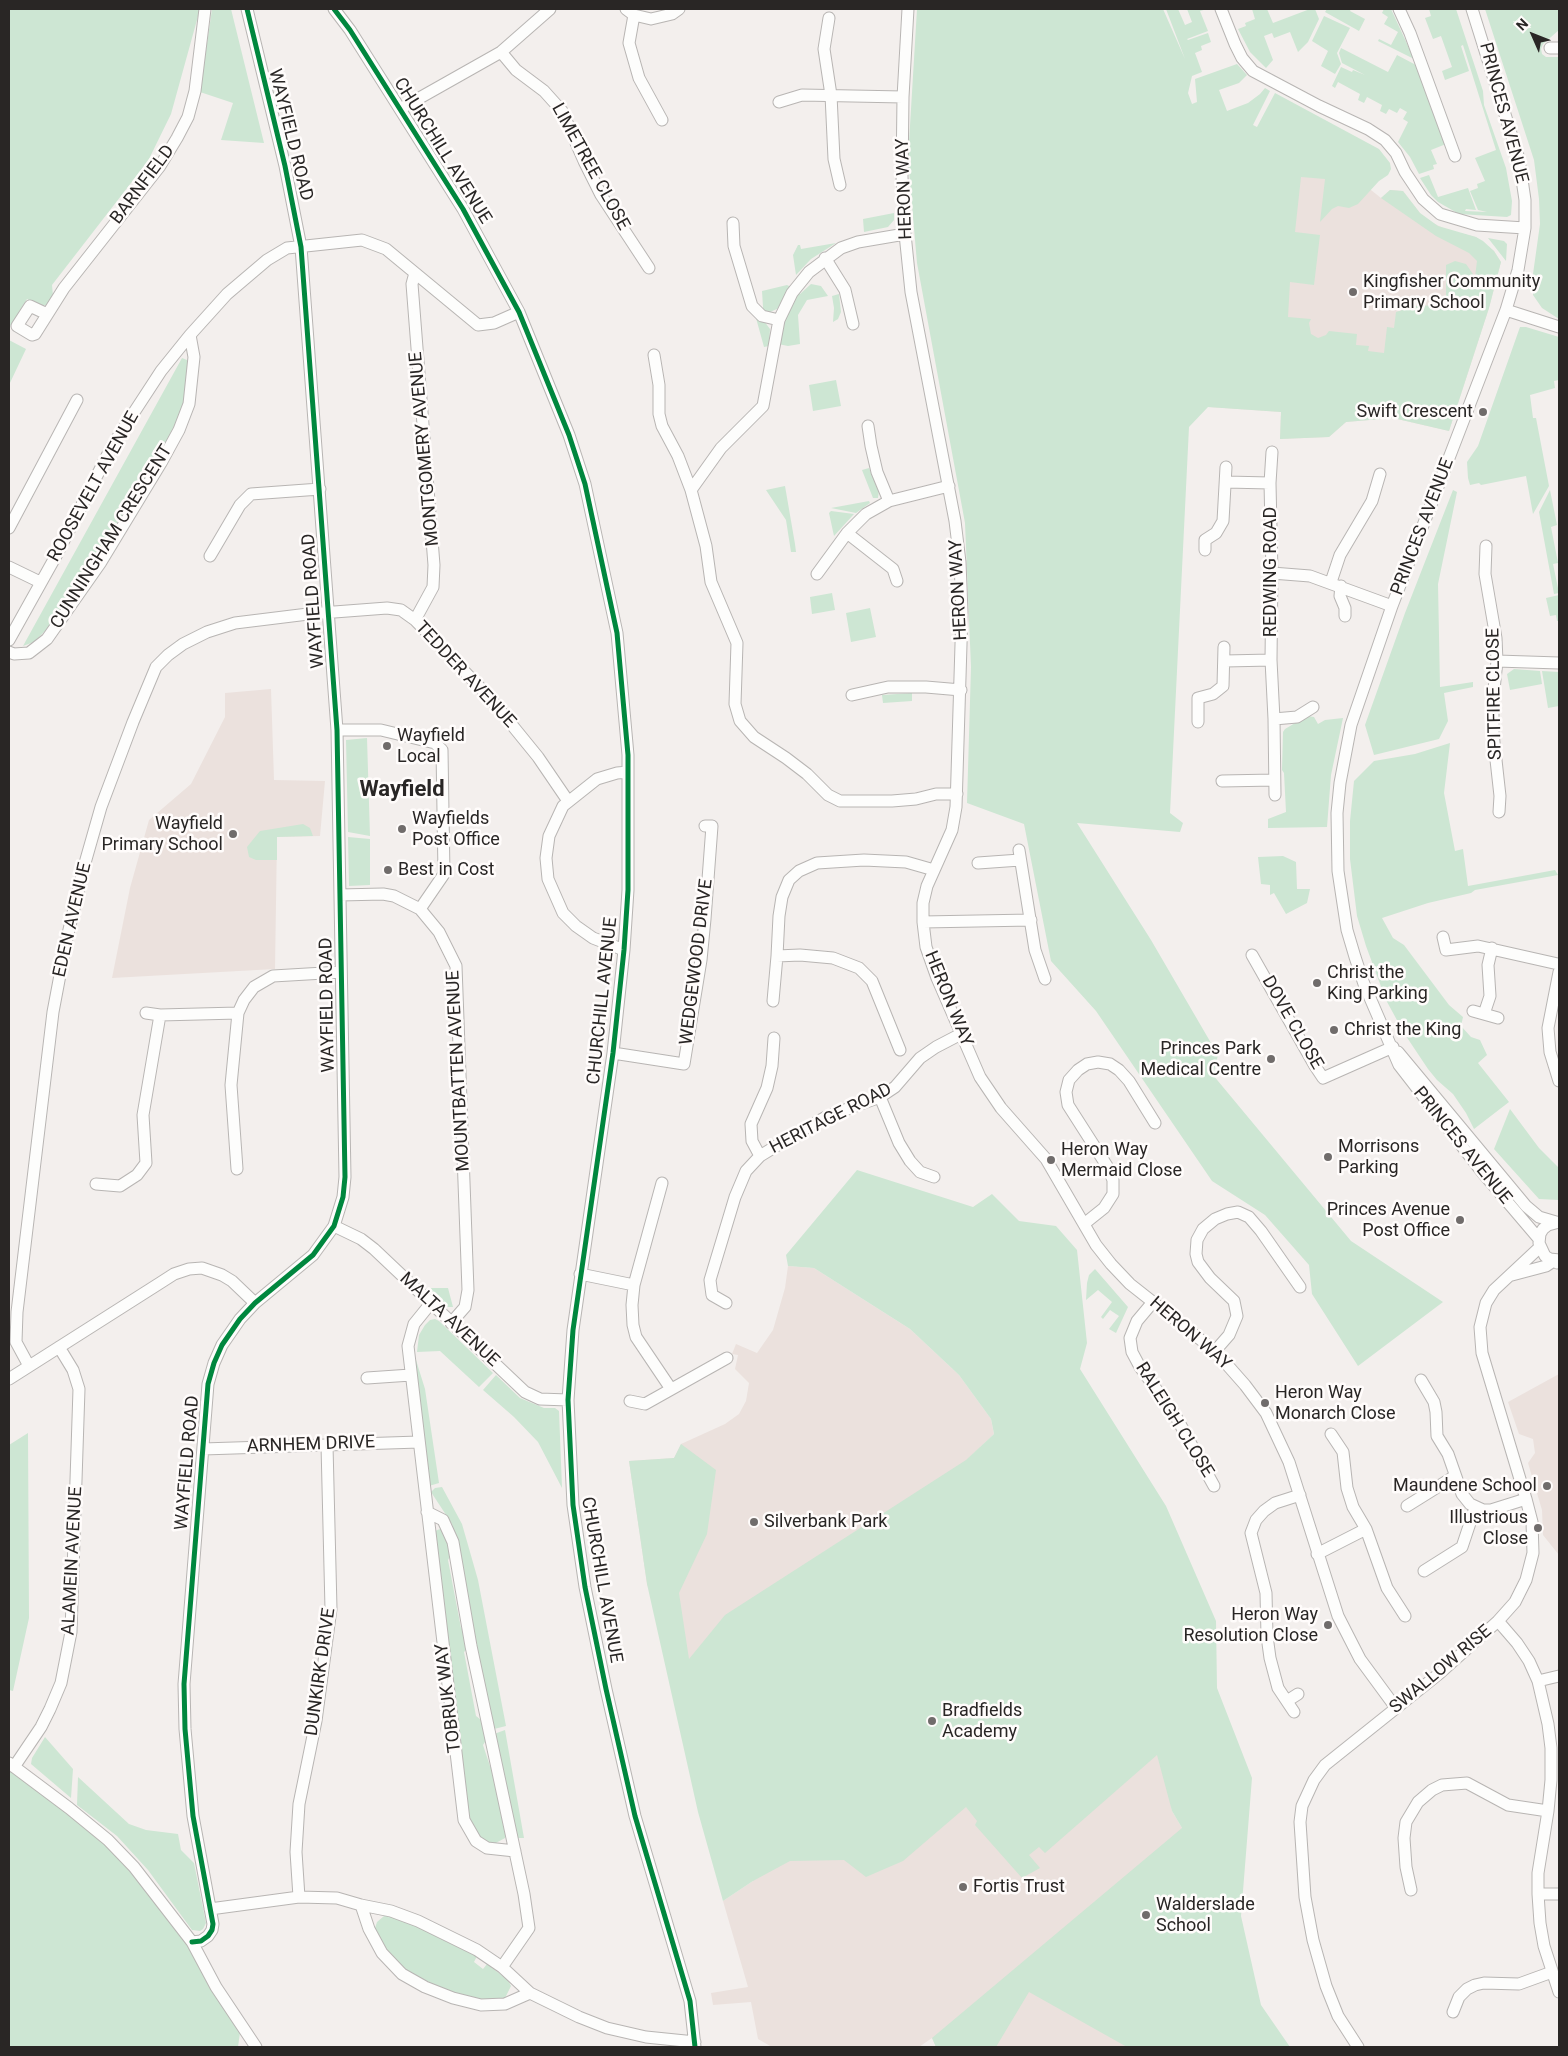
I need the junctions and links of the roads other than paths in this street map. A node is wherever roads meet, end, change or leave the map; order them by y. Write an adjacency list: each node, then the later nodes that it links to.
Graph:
1 (205, 9): 29 (street, BARNFIELD)
2 (246, 9): 23 (street, WAYFIELD ROAD)
3 (334, 9): 16 (street, CHURCHILL AVENUE)
4 (679, 9): 10 (street)
5 (908, 9): 14 (street, HERON WAY)
6 (1221, 9): 21 (street)
7 (1399, 9): 18 (street)
8 (1472, 9): 21 (street, PRINCES AVENUE)
9 (545, 10): 12 (street)
10 (630, 12): 17 (street)
11 (830, 18): 13 (street)
12 (501, 52): 16 (street); 25 (street, LIMETREE CLOSE)
13 (831, 95): 14 (street); 15 (street); 19 (street)
14 (903, 97): 22 (street, HERON WAY)
15 (778, 102)
16 (400, 109): 28 (street, CHURCHILL AVENUE)
17 (662, 120)
18 (1455, 156)
19 (840, 185)
20 (732, 223): 30 (street)
21 (1525, 228): 27 (street, PRINCES AVENUE)
22 (905, 234): 24 (street); 42 (street, HERON WAY)
23 (301, 247): 26 (street, ROOSEVELT AVENUE); 33 (street, ROOSEVELT AVENUE); 43 (street, WAYFIELD ROAD)
24 (825, 258): 30 (street); 31 (street)
25 (649, 268)
26 (415, 273): 28 (street, ROOSEVELT AVENUE); 60 (street, MONTGOMERY AVENUE)
27 (1506, 310): 32 (street); 57 (street, PRINCES AVENUE)
28 (518, 312): 74 (street, CHURCHILL AVENUE)
29 (46, 314)
30 (780, 320): 44 (street)
31 (852, 324)
32 (1559, 327)
33 (190, 335): 55 (street, ROOSEVELT AVENUE); 63 (street, CUNNINGHAM CRESCENT)
34 (654, 355): 44 (street)
35 (77, 400): 46 (street)
36 (868, 426): 45 (street)
37 (1272, 452): 41 (street, REDWING ROAD)
38 (1226, 467): 40 (street)
39 (1380, 474): 56 (street)
40 (1226, 482): 41 (street, REDWING ROAD); 49 (street)
41 (1270, 483): 52 (street, REDWING ROAD)
42 (948, 486): 45 (street); 68 (street, HERON WAY)
43 (320, 489): 50 (street); 58 (street, WAYFIELD ROAD)
44 (690, 490): 77 (street)
45 (890, 502): 47 (street)
46 (9, 528)
47 (847, 533): 53 (street); 54 (street)
48 (1486, 546): 66 (street, SPITFIRE CLOSE)
49 (1205, 550)
50 (210, 556)
51 (9, 568): 55 (street)
52 (1272, 572): 56 (street); 64 (street, REDWING ROAD)
53 (817, 574)
54 (897, 581)
55 (40, 582): 61 (street, ROOSEVELT AVENUE)
56 (1336, 584): 57 (street); 59 (street)
57 (1392, 606): 106 (street, PRINCES AVENUE)
58 (329, 612): 60 (street, TEDDER AVENUE); 73 (street, WAYFIELD ROAD); 134 (street, EDEN AVENUE)
59 (1345, 616)
60 (415, 620): 79 (street, TEDDER AVENUE)
61 (9, 640)
62 (1224, 647): 65 (street)
63 (9, 652)
64 (1271, 660): 65 (street, REDWING ROAD); 71 (street, REDWING ROAD)
65 (1225, 661): 72 (street)
66 (1497, 661): 67 (street); 80 (street, SPITFIRE CLOSE)
67 (1559, 663)
68 (960, 690): 69 (street); 77 (street, HERON WAY)
69 (852, 695)
70 (1313, 707): 71 (street)
71 (1274, 719): 75 (street, REDWING ROAD)
72 (1198, 722)
73 (337, 730): 84 (street, WAYFIELD ROAD); 85 (street)
74 (628, 772): 79 (street); 90 (street, CHURCHILL AVENUE)
75 (1274, 780): 76 (street); 78 (street, REDWING ROAD)
76 (1222, 781)
77 (957, 794): 83 (street, HERON WAY)
78 (1275, 796)
79 (568, 801): 90 (street)
80 (1499, 812)
81 (704, 826): 108 (street, WEDGEWOOD DRIVE)
82 (978, 863): 86 (street)
83 (934, 870): 87 (street, HERON WAY); 92 (street)
84 (340, 895): 85 (street, MOUNTBATTEN AVENUE); 94 (street, WAYFIELD ROAD)
85 (420, 909): 130 (street, MOUNTBATTEN AVENUE)
86 (1031, 920): 87 (street); 95 (street)
87 (923, 922): 104 (street, HERON WAY)
88 (1443, 938): 89 (street)
89 (1492, 948): 93 (street); 100 (street)
90 (624, 950): 108 (street, CHURCHILL AVENUE)
91 (1252, 955): 106 (street, DOVE CLOSE)
92 (777, 956): 96 (street); 107 (street)
93 (1559, 967): 102 (street)
94 (341, 972): 99 (street); 119 (street, WAYFIELD ROAD)
95 (1045, 979)
96 (773, 1001)
97 (1473, 1011): 100 (street)
98 (146, 1013): 101 (street)
99 (238, 1013): 101 (street); 113 (street)
100 (1484, 1014): 103 (street)
101 (160, 1015): 116 (street)
102 (1554, 1016): 109 (street)
103 (1498, 1018)
104 (961, 1034): 110 (street, HERITAGE ROAD); 118 (street, HERON WAY)
105 (774, 1038): 112 (street)
106 (1393, 1047): 117 (street, PRINCES AVENUE); 120 (street, PRINCES AVENUE)
107 (900, 1050)
108 (614, 1053): 122 (street, CHURCHILL AVENUE)
109 (1559, 1081)
110 (880, 1097): 112 (street, HERITAGE ROAD); 114 (street)
111 (1155, 1123): 118 (street)
112 (760, 1156): 129 (street, HERITAGE ROAD)
113 (237, 1169)
114 (934, 1177)
115 (662, 1183): 124 (street)
116 (96, 1184)
117 (1558, 1222): 120 (street, PRINCES AVENUE)
118 (1084, 1224): 126 (street, HERON WAY)
119 (334, 1226): 127 (street, WAYFIELD ROAD); 128 (street, MALTA AVENUE)
120 (1539, 1243): 121 (street, PRINCES AVENUE); 123 (street, SWALLOW RISE)
121 (1558, 1262): 123 (street, SWALLOW RISE)
122 (580, 1274): 124 (street); 140 (street, CHURCHILL AVENUE)
123 (1511, 1276): 149 (street, SWALLOW RISE)
124 (634, 1285): 139 (street)
125 (1300, 1287): 132 (street)
126 (1153, 1302): 132 (street, HERON WAY); 147 (street, RALEIGH CLOSE)
127 (254, 1303): 131 (street); 145 (street, WAYFIELD ROAD)
128 (431, 1303): 130 (street, MALTA AVENUE); 135 (street, TOBRUK WAY)
129 (726, 1303)
130 (451, 1322): 140 (street, MALTA AVENUE)
131 (59, 1347): 134 (street); 164 (street, ALAMEIN AVENUE)
132 (1215, 1350): 148 (street, HERON WAY)
133 (728, 1358): 139 (street)
134 (29, 1366): 137 (street)
135 (411, 1374): 136 (street); 143 (street, TOBRUK WAY)
136 (367, 1378)
137 (9, 1379)
138 (1421, 1380): 146 (street)
139 (671, 1389): 141 (street)
140 (568, 1400): 179 (street, CHURCHILL AVENUE)
141 (630, 1401)
142 (1332, 1434): 153 (street)
143 (419, 1442): 144 (street, ARNHEM DRIVE); 152 (street, TOBRUK WAY)
144 (327, 1445): 145 (street, ARNHEM DRIVE); 170 (street, DUNKIRK DRIVE)
145 (203, 1449): 172 (street, WAYFIELD ROAD)
146 (1455, 1476): 150 (street); 151 (street)
147 (1214, 1486)
148 (1300, 1495): 154 (street, HERON WAY); 161 (street)
149 (1526, 1499): 151 (street); 157 (street, SWALLOW RISE)
150 (1407, 1506)
151 (1476, 1508): 155 (street)
152 (427, 1512): 166 (street, TOBRUK WAY); 166 (street, TOBRUK WAY)
153 (1366, 1530): 154 (street); 156 (street)
154 (1317, 1554): 162 (street, HERON WAY)
155 (1424, 1570)
156 (1405, 1616)
157 (1498, 1621): 159 (street); 162 (street, SWALLOW RISE)
158 (1559, 1676): 159 (street)
159 (1538, 1681): 165 (street)
160 (1298, 1694): 161 (street)
161 (1287, 1701): 163 (street)
162 (1396, 1708): 181 (street, SWALLOW RISE)
163 (1294, 1712)
164 (12, 1765): 173 (street)
165 (1548, 1811): 167 (street); 168 (street)
166 (515, 1851): 174 (street, TOBRUK WAY)
167 (1411, 1890)
168 (1538, 1894): 169 (street); 175 (street)
169 (1559, 1894)
170 (299, 1897): 171 (street); 172 (street)
171 (361, 1905): 174 (street); 176 (street)
172 (210, 1909): 173 (street, WAYFIELD ROAD)
173 (192, 1942): 180 (street)
174 (502, 1967): 176 (street)
175 (1552, 1972): 177 (street); 178 (street)
176 (530, 1992): 179 (street)
177 (1559, 1992)
178 (1453, 2012)
179 (695, 2044)
180 (256, 2047)
181 (1358, 2047)

